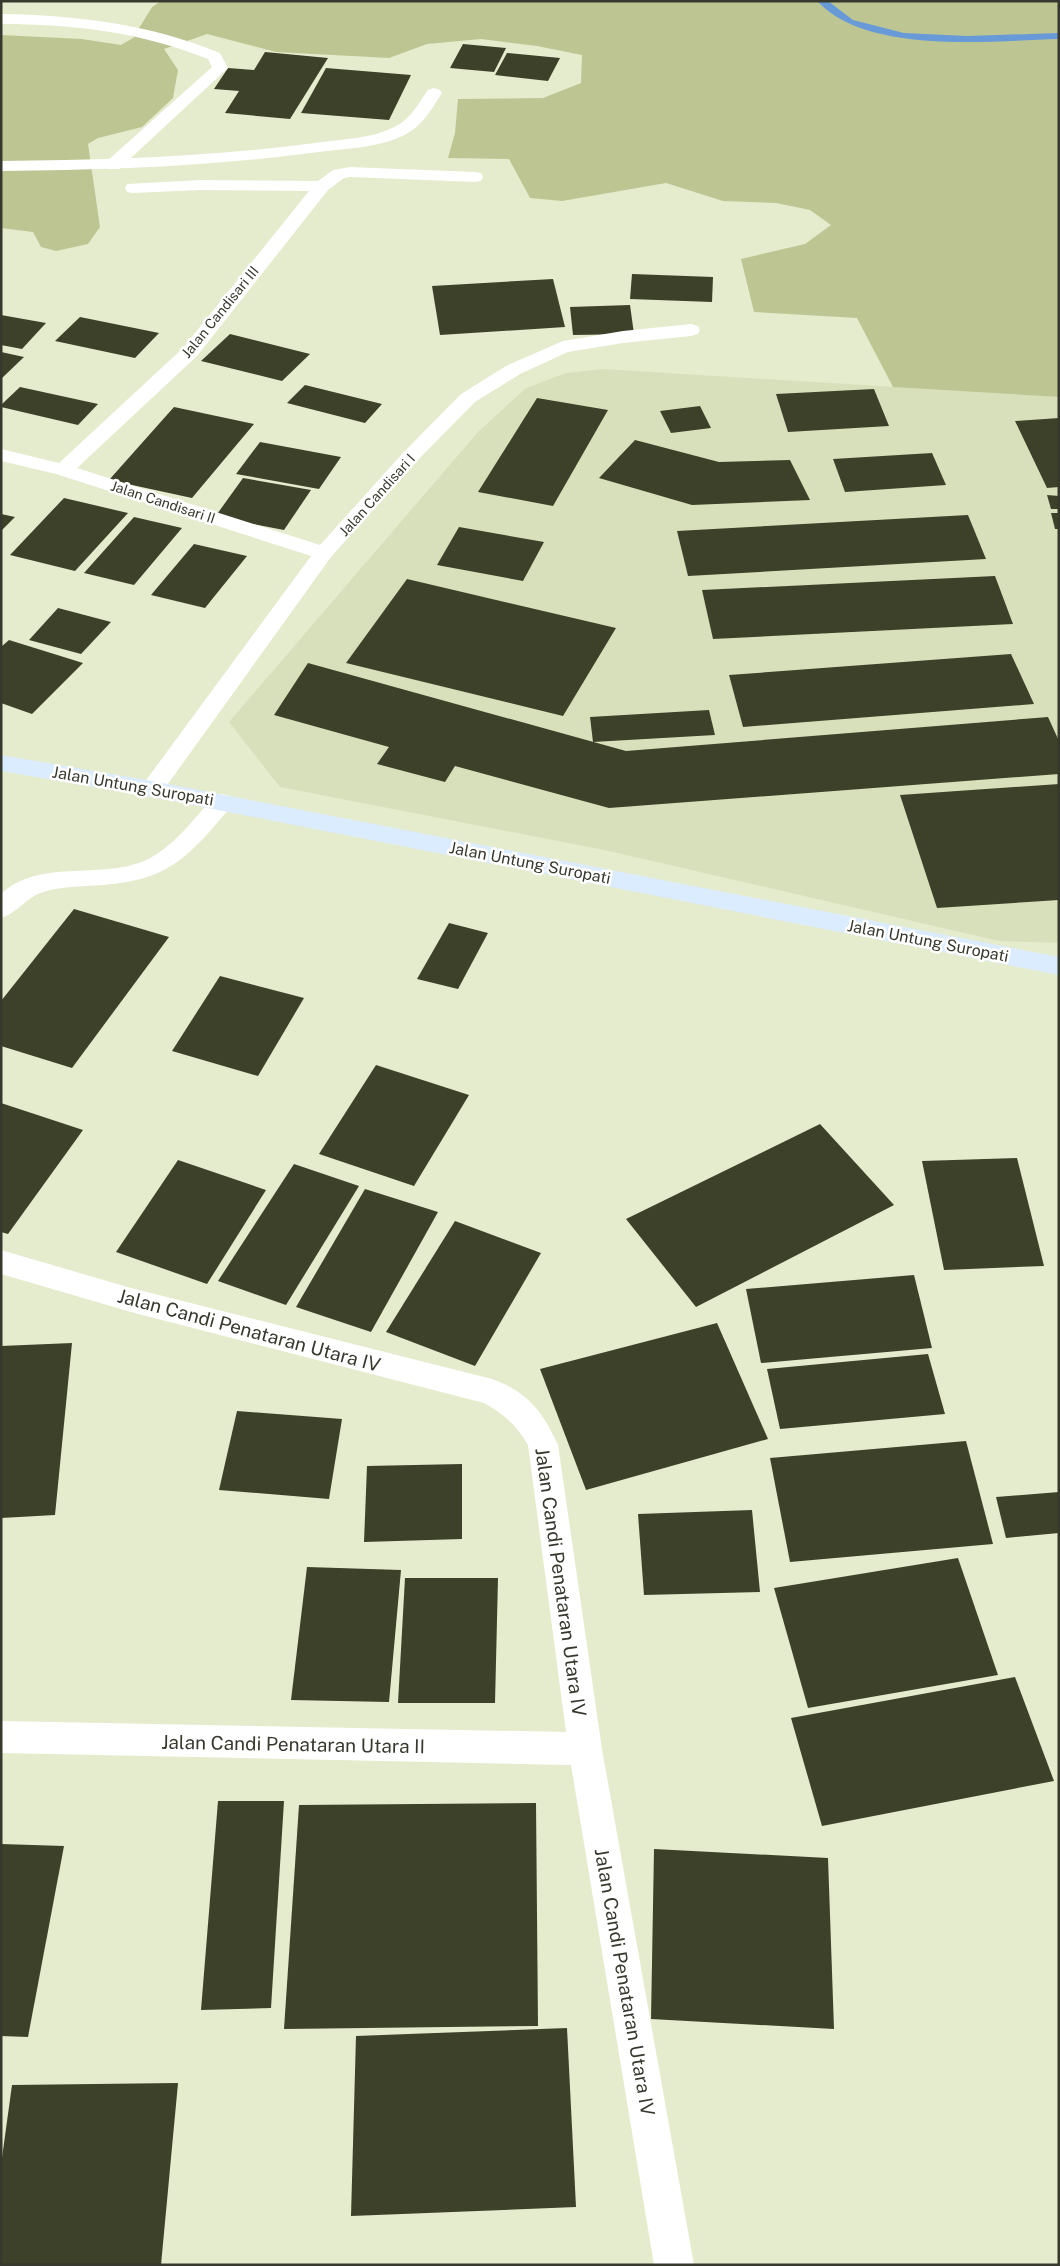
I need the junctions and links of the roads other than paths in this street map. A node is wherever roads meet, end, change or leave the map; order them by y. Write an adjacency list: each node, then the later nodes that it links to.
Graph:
1 (1, 19): 4 (street)
2 (434, 93): 4 (street)
3 (1, 166): 4 (street)
4 (113, 166)
5 (475, 177): 6 (street)
6 (322, 186): 7 (street); 10 (street, Jalan Candisari III)
7 (133, 188)
8 (692, 330): 11 (street, Jalan Candisari I)
9 (1, 455): 10 (street, Jalan Candisari II)
10 (63, 470): 11 (street, Jalan Candisari II)
11 (324, 553): 13 (street, Jalan Candisari I)
12 (1, 763): 13 (main road, Jalan Untung Suropati)
13 (152, 788): 14 (main road, Jalan Untung Suropati)
14 (222, 802): 15 (street); 16 (main road, Jalan Untung Suropati)
15 (1, 909)
16 (1059, 966)
17 (1, 1262): 19 (street, Jalan Candi Penataran Utara IV)
18 (1, 1738): 19 (street, Jalan Candi Penataran Utara II)
19 (585, 1749): 20 (street, Jalan Candi Penataran Utara IV)
20 (674, 2265)

